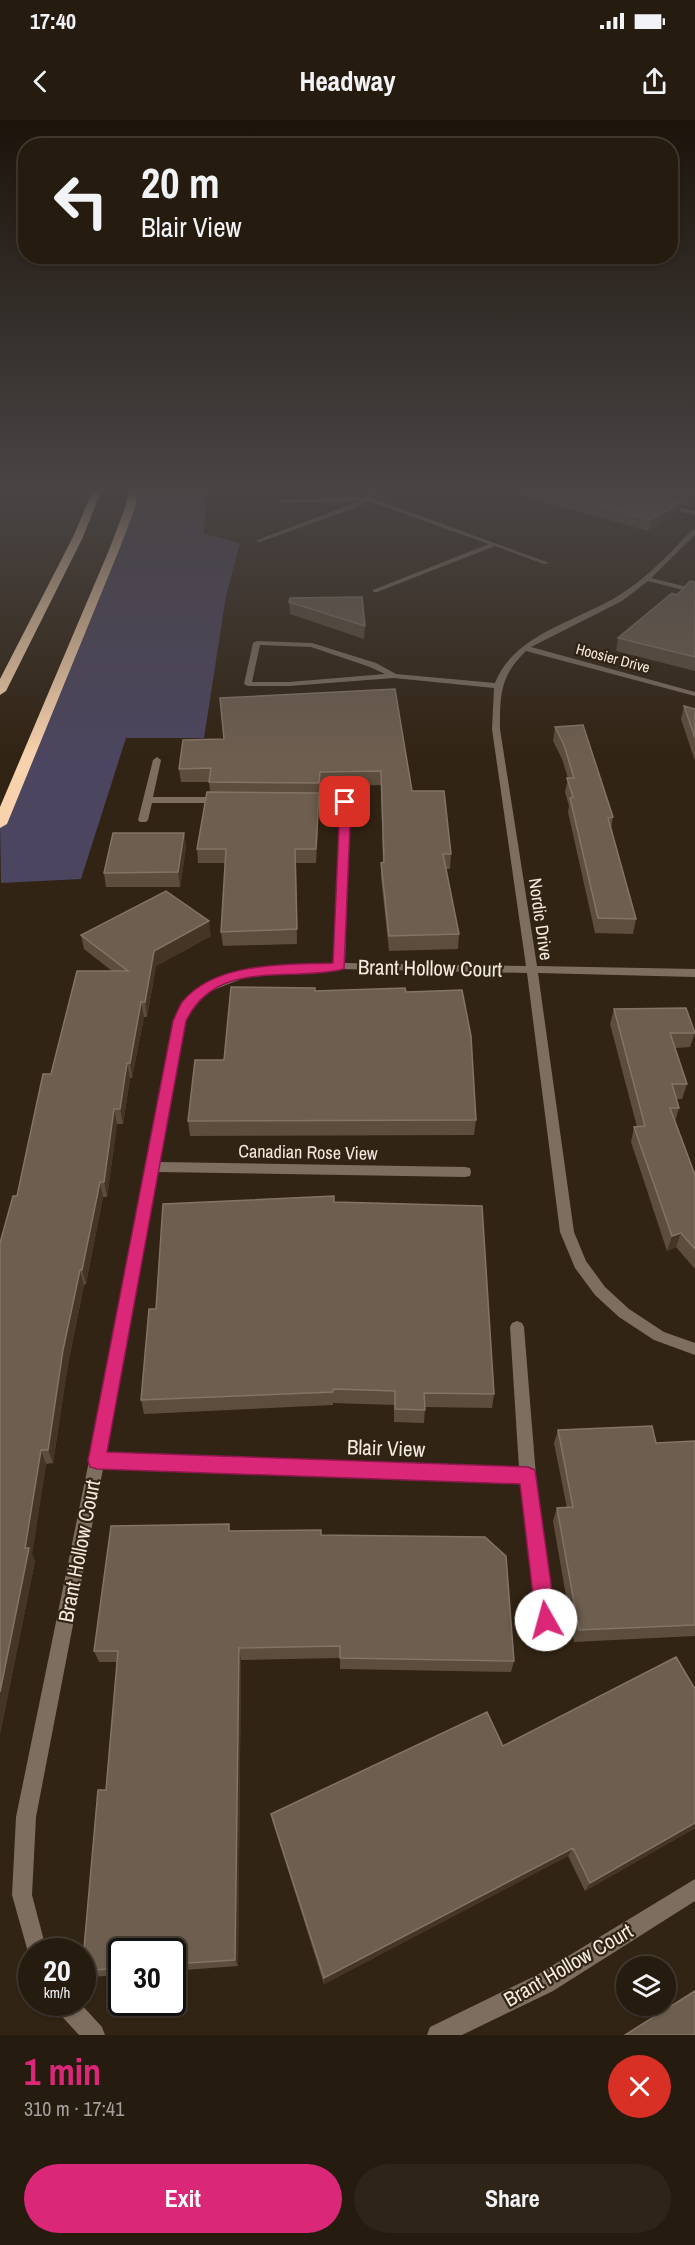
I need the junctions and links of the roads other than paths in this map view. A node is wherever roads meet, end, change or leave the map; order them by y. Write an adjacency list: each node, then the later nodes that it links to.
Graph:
1 (57, 577): 10 (highway)
2 (101, 577): 17 (highway)
3 (410, 577): 5 (street)
4 (647, 579): 6 (street); 7 (street, Nordic Drive)
5 (375, 591)
6 (695, 591)
7 (524, 648): 9 (street, Nordic Drive); 11 (street, Hoosier Drive)
8 (394, 676): 8 (street); 9 (street)
9 (497, 686): 19 (street, Nordic Drive)
10 (0, 691)
11 (695, 694)
12 (157, 760): 13 (street)
13 (148, 800): 14 (street); 16 (street)
14 (229, 801)
15 (299, 801): 18 (street)
16 (143, 820)
17 (0, 824)
18 (339, 966): 19 (street, Brant Hollow Court); 21 (street, Brant Hollow Court)
19 (532, 969): 20 (street, Brant Hollow Court); 24 (street, Nordic Drive)
20 (695, 973)
21 (151, 1167): 22 (street, Canadian Rose View); 25 (street, Brant Hollow Court)
22 (465, 1172)
23 (517, 1327): 26 (street)
24 (695, 1349)
25 (97, 1461): 26 (street, Blair View); 29 (street, Brant Hollow Court)
26 (528, 1476): 27 (street)
27 (546, 1620)
28 (695, 1890): 32 (street, Brant Hollow Court)
29 (33, 1938)
30 (77, 2016): 31 (street)
31 (94, 2035)
32 (438, 2035)

